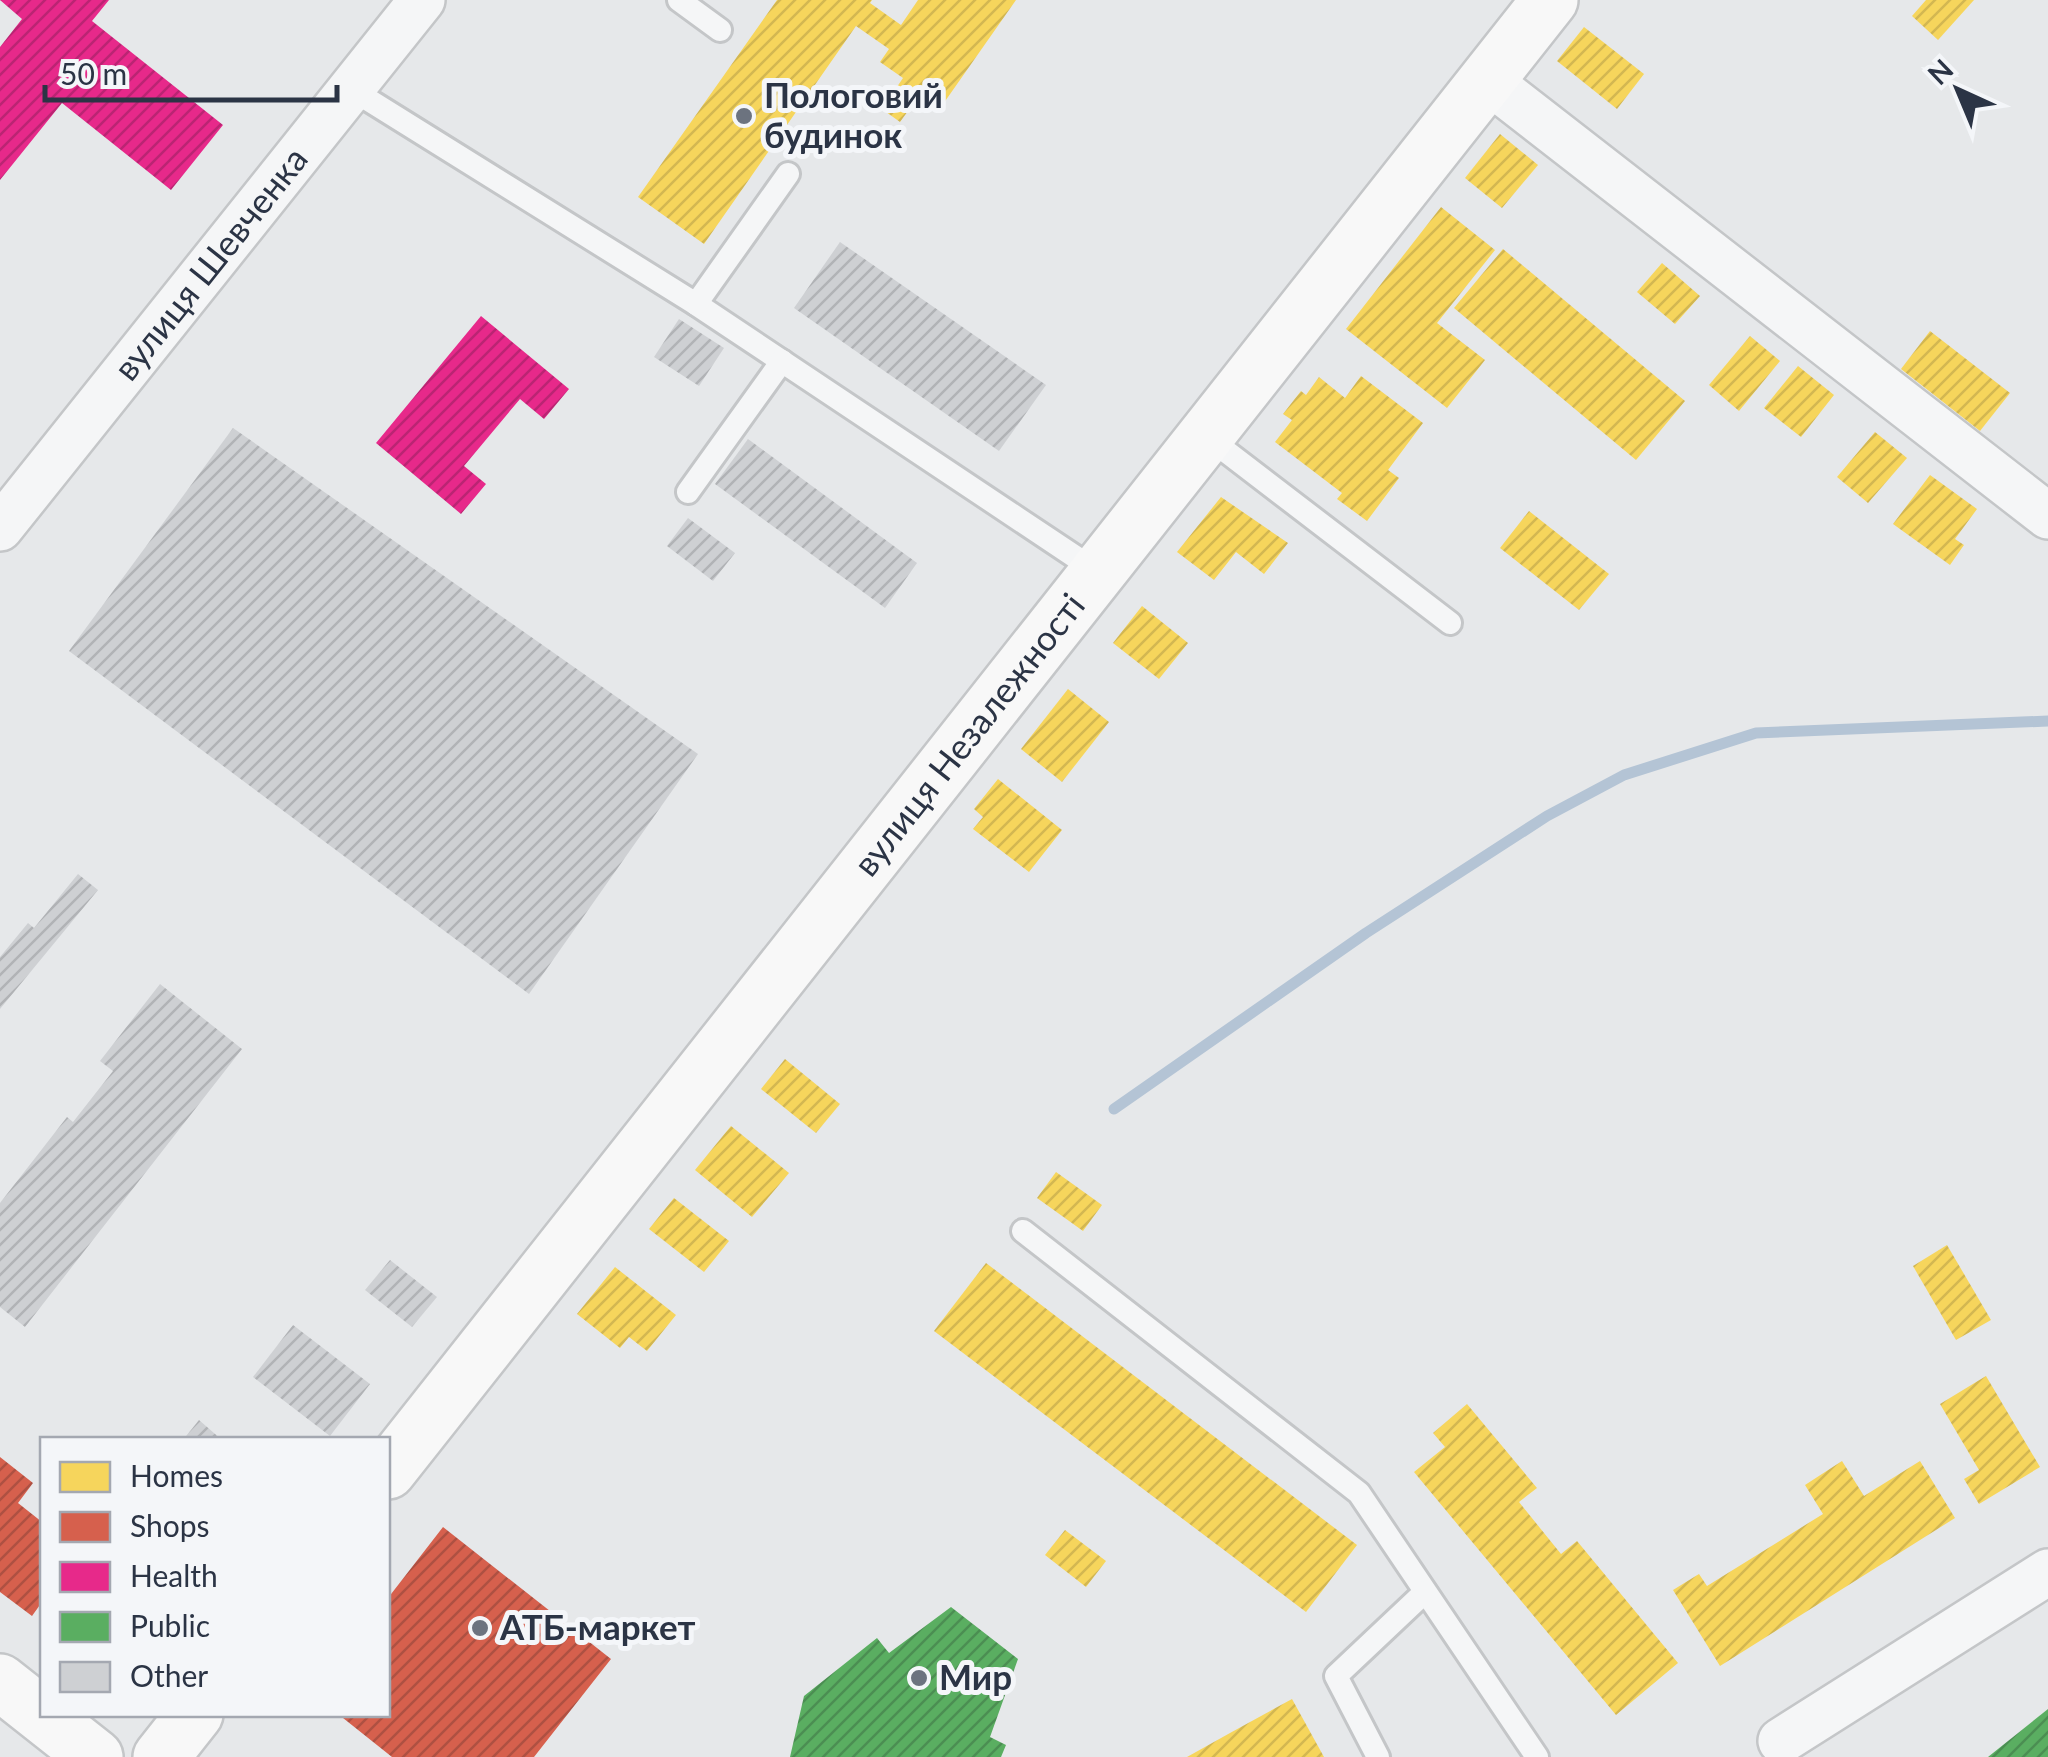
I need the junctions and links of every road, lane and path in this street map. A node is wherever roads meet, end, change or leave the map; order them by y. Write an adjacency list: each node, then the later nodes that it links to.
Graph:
1 (422, 0): 6 (street, вулиця Шевченка)
2 (679, 0): 4 (lane)
3 (1550, 0): 5 (street, вулиця Незалежності)
4 (720, 30)
5 (1487, 80): 10 (street, вулиця Незалежності); 12 (street)
6 (351, 88): 8 (lane); 13 (street, вулиця Шевченка)
7 (788, 174): 8 (lane)
8 (696, 304): 9 (lane)
9 (782, 361): 11 (lane); 14 (lane)
10 (1206, 436): 14 (street, вулиця Незалежності); 15 (lane)
11 (688, 492)
12 (2048, 516)
13 (0, 528)
14 (1098, 572): 17 (street, вулиця Незалежності)
15 (1450, 623)
16 (1023, 1231): 19 (lane)
17 (390, 1468)
18 (2048, 1572): 24 (street)
19 (1424, 1592): 27 (lane); 28 (lane)
20 (0, 1682): 21 (street)
21 (40, 1714)
22 (44, 1717): 25 (street)
23 (193, 1717): 26 (street)
24 (1775, 1752)
25 (95, 1757)
26 (161, 1757)
27 (1378, 1757)
28 (1536, 1757)

